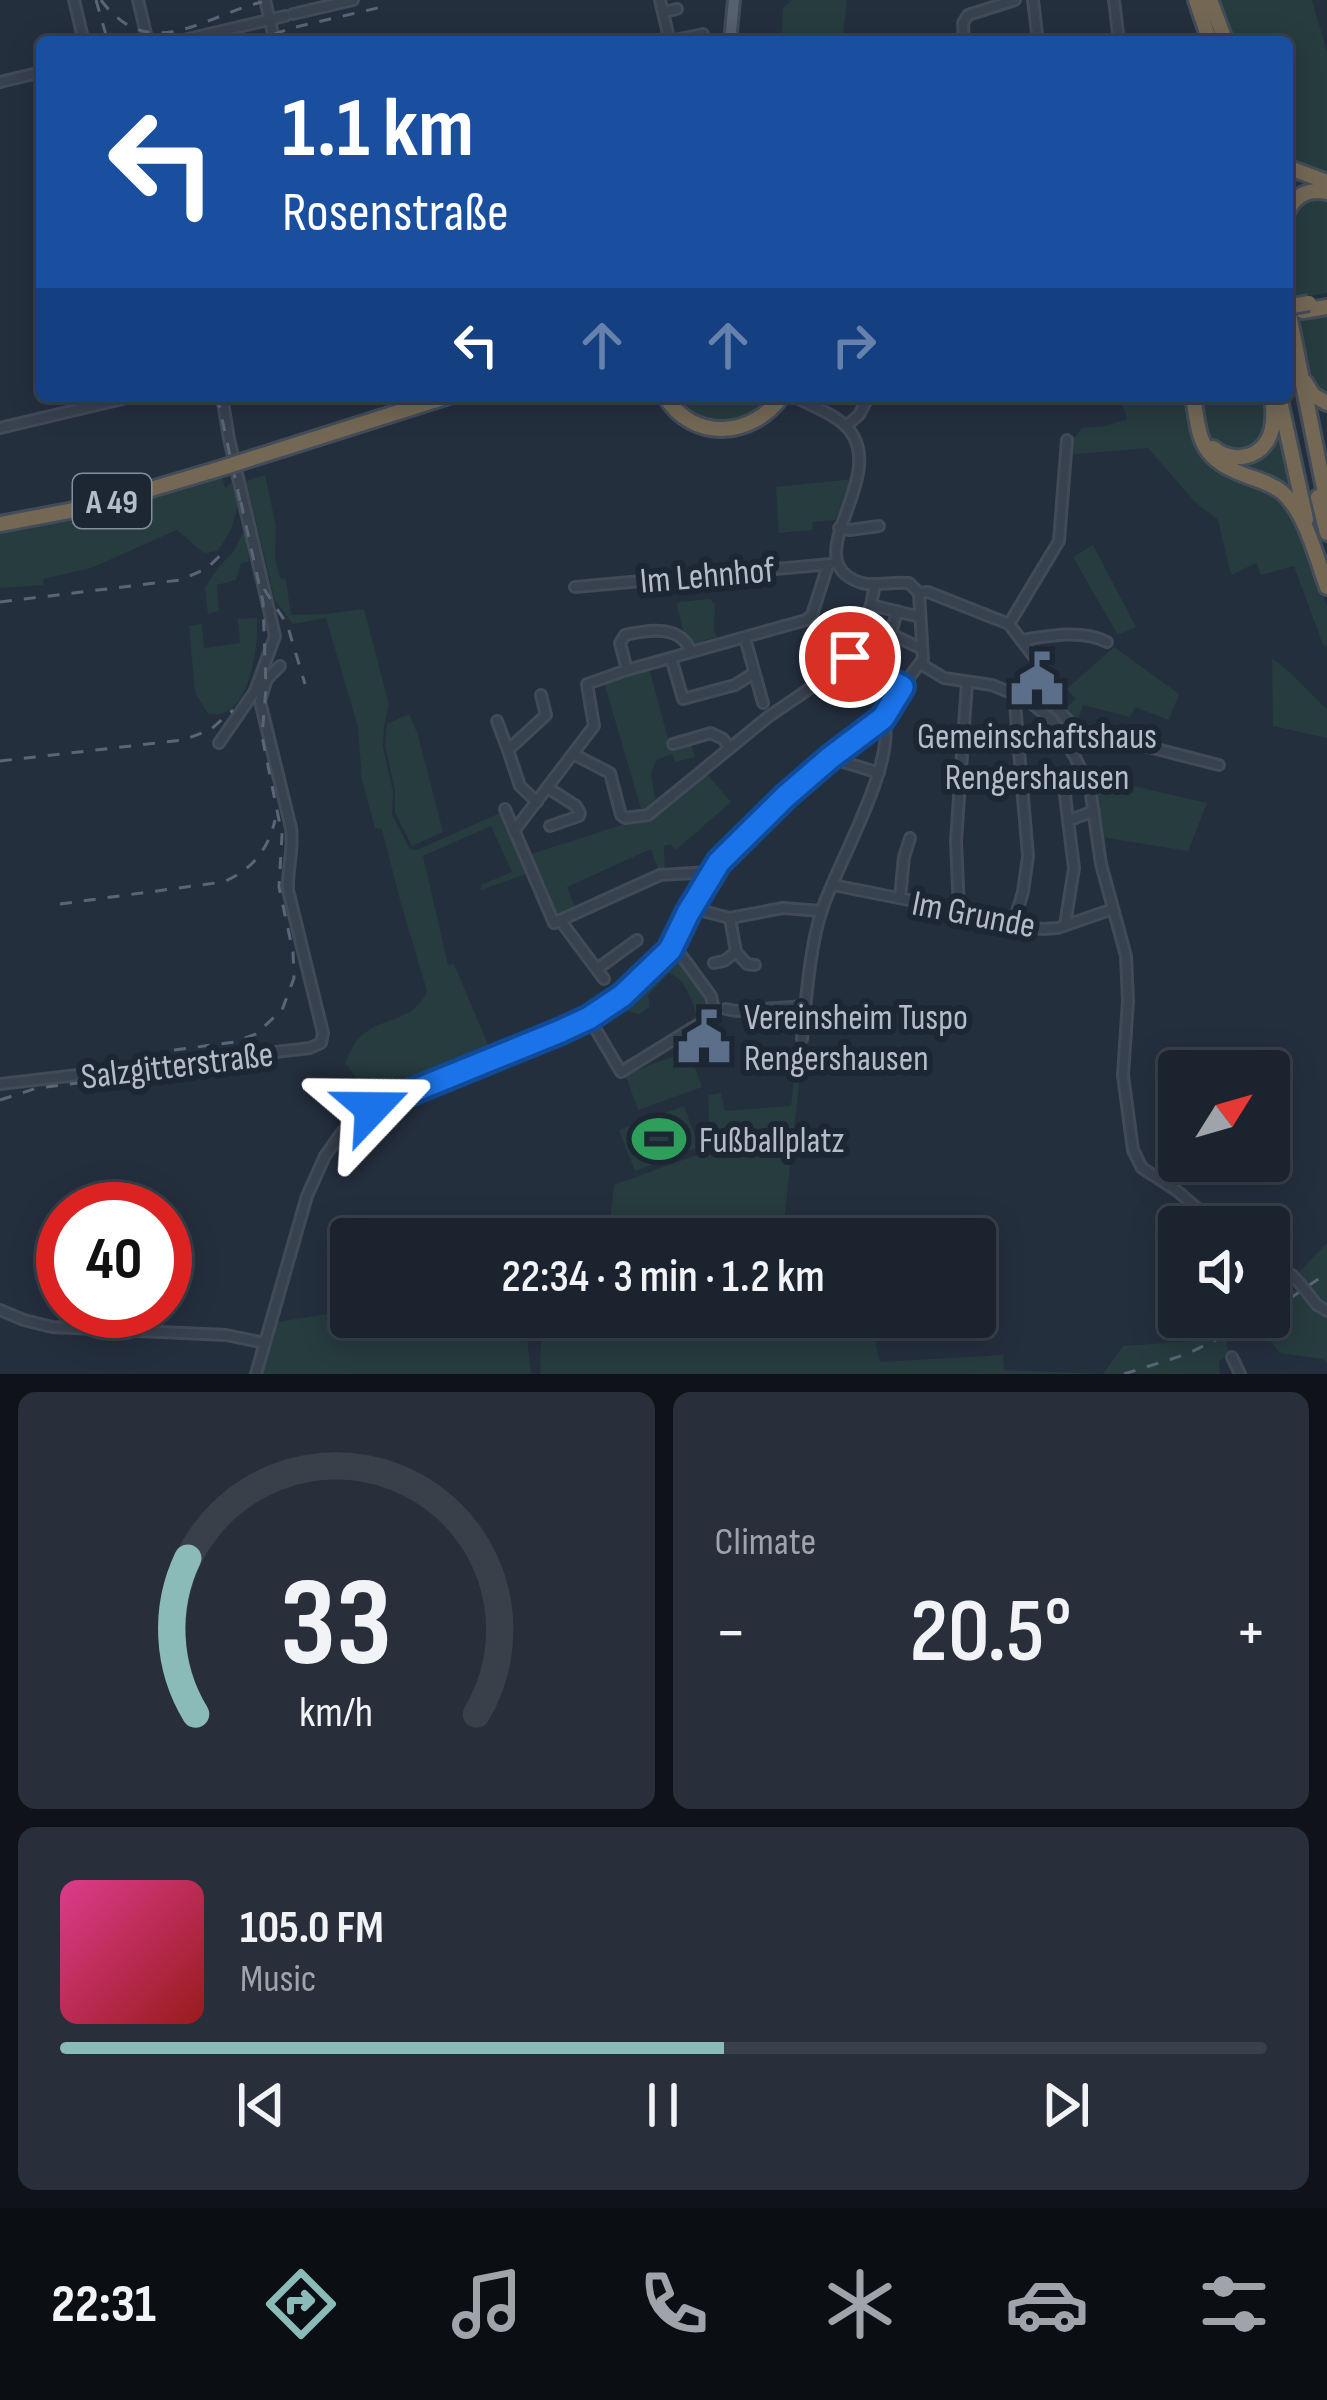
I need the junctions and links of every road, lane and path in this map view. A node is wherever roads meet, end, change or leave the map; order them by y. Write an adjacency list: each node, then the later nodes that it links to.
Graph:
1 (74, 0): 15 (street)
2 (138, 0): 16 (street)
3 (265, 0): 13 (street)
4 (352, 0): 13 (street)
5 (660, 0): 12 (street)
6 (736, 0): 21 (main road)
7 (1015, 0): 22 (street)
8 (1033, 0): 23 (street)
9 (1114, 0): 24 (street)
10 (1200, 0): 25 (highway); 26 (highway)
11 (677, 9): 12 (street)
12 (663, 12): 19 (street)
13 (270, 20): 17 (street); 18 (street)
14 (704, 34): 20 (street)
15 (83, 36)
16 (147, 36)
17 (201, 36)
18 (274, 36)
19 (669, 36)
20 (696, 36)
21 (733, 36)
22 (964, 36)
23 (1037, 36)
24 (1118, 36)
25 (1208, 36)
26 (1208, 36)
27 (36, 74): 28 (street)
28 (0, 82)
29 (1293, 169): 30 (highway)
30 (1327, 182)
31 (1327, 192): 32 (highway)
32 (1293, 205)
33 (1327, 307): 34 (highway)
34 (1299, 309): 35 (highway)
35 (1293, 349)
36 (1293, 358): 52 (highway)
37 (1293, 360): 58 (highway)
38 (1293, 361): 62 (highway)
39 (110, 402): 55 (street)
40 (224, 402): 94 (street)
41 (404, 402): 57 (highway, A 49)
42 (429, 402): 57 (highway, A 49)
43 (670, 402): 53 (highway)
44 (678, 402): 53 (highway)
45 (785, 402): 53 (highway)
46 (789, 402): 54 (street)
47 (866, 402): 54 (street)
48 (1196, 402): 64 (highway)
49 (1198, 402): 50 (highway)
50 (1278, 402)
51 (1280, 402): 64 (highway)
52 (1327, 403)
53 (689, 420)
54 (846, 426): 61 (street)
55 (0, 428)
56 (1067, 440): 72 (street)
57 (249, 456): 59 (highway, A 49, bridge)
58 (1327, 503)
59 (0, 520)
60 (879, 526): 61 (street)
61 (839, 528): 63 (street)
62 (1327, 533)
63 (833, 564): 65 (street); 66 (street, Im Lehnhof); 74 (street)
64 (1323, 564): 67 (highway)
65 (875, 584): 68 (street); 69 (street)
66 (575, 587)
67 (1327, 587)
68 (919, 593): 71 (street); 72 (street)
69 (871, 604): 70 (street); 81 (street)
70 (897, 611): 71 (street); 78 (street)
71 (920, 616): 78 (street)
72 (1009, 623): 75 (street)
73 (616, 631): 77 (street)
74 (745, 638): 79 (street); 85 (street)
75 (1021, 640): 76 (street); 92 (street)
76 (1107, 642)
77 (620, 643): 79 (street); 84 (street)
78 (922, 649): 82 (street)
79 (691, 652): 80 (street)
80 (671, 658): 84 (street); 85 (street)
81 (850, 661): 87 (street); 96 (street)
82 (920, 664): 86 (street); 87 (street)
83 (280, 666): 133 (street, Salzgitterstraße)
84 (627, 670): 98 (street)
85 (754, 673): 90 (street)
86 (967, 682): 88 (street); 116 (street)
87 (902, 687): 91 (street)
88 (1014, 692): 92 (street); 120 (street)
89 (542, 695): 97 (street)
90 (763, 703)
91 (883, 718): 99 (street); 101 (street)
92 (1058, 719): 100 (street); 106 (street)
93 (496, 721): 97 (street)
94 (219, 742)
95 (673, 744): 96 (street)
96 (730, 748): 98 (street)
97 (508, 749): 104 (street)
98 (573, 754): 103 (street)
99 (830, 758): 101 (street); 111 (street)
100 (1219, 764)
101 (879, 773): 112 (street)
102 (1063, 779): 107 (street)
103 (548, 788): 104 (street); 108 (street)
104 (537, 802): 109 (street)
105 (505, 809): 109 (street)
106 (1094, 811): 107 (street); 115 (street)
107 (1070, 820): 121 (street)
108 (550, 826)
109 (514, 831): 119 (street)
110 (910, 838): 113 (street)
111 (712, 872): 114 (street); 119 (street)
112 (833, 885): 113 (street, Im Grunde); 117 (street)
113 (900, 898): 116 (street, Im Grunde)
114 (691, 908): 118 (street); 123 (street)
115 (1113, 909): 121 (street, Im Grunde); 134 (street)
116 (958, 910): 120 (street, Im Grunde)
117 (821, 911): 118 (street); 129 (street)
118 (730, 918): 124 (street)
119 (557, 921): 127 (street)
120 (1013, 925): 121 (street, Im Grunde)
121 (1065, 925)
122 (638, 940): 127 (street)
123 (674, 944): 131 (street); 131 (street)
124 (736, 952): 125 (street); 126 (street)
125 (714, 963)
126 (755, 965)
127 (597, 969): 128 (street)
128 (604, 980)
129 (805, 1006): 130 (street); 132 (street)
130 (726, 1009)
131 (589, 1018): 138 (street)
132 (802, 1039)
133 (0, 1084)
134 (1195, 1206)
135 (1290, 1274): 137 (street, bridge)
136 (0, 1310): 138 (street)
137 (1327, 1311)
138 (266, 1343): 140 (street)
139 (1232, 1357): 141 (street)
140 (256, 1374)
141 (1240, 1374)

